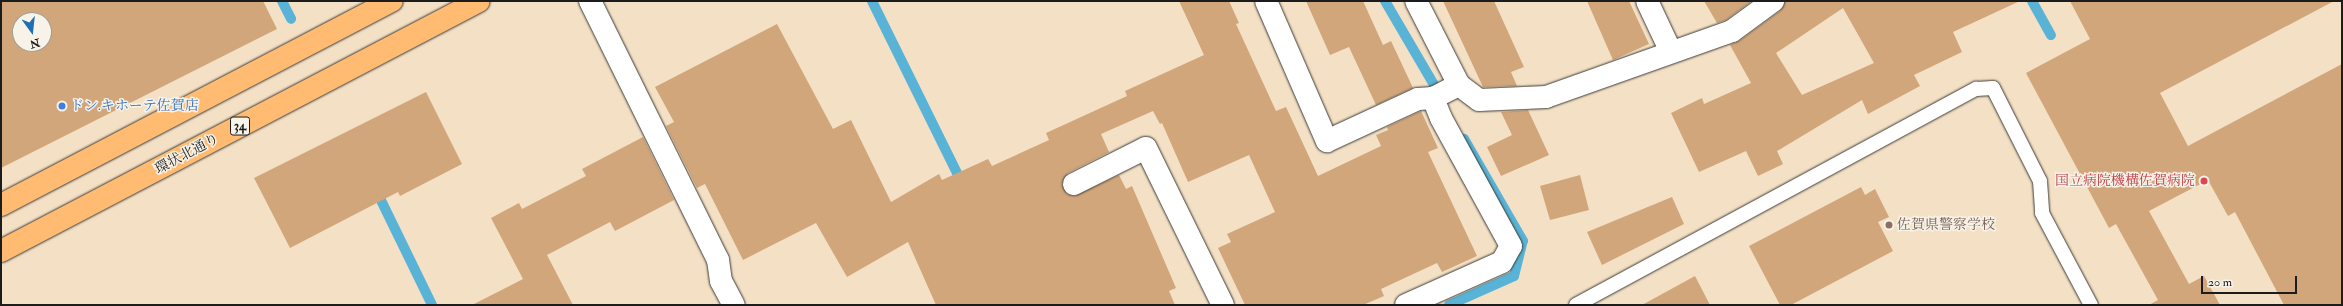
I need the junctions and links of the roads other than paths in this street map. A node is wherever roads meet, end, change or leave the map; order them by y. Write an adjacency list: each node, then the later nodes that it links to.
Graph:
1 (392, 1): 11 (highway)
2 (479, 1): 12 (highway, 環状北通り / 34)
3 (590, 1): 13 (street)
4 (1266, 1): 9 (street)
5 (1416, 1): 9 (street)
6 (1647, 1): 8 (street)
7 (1773, 1): 8 (street)
8 (1670, 52): 9 (street)
9 (1447, 91): 15 (street)
10 (1074, 184): 14 (street)
11 (1, 206)
12 (1, 251)
13 (734, 305)
14 (1223, 305)
15 (1406, 305)
16 (1576, 305): 17 (lane)
17 (2091, 305)

